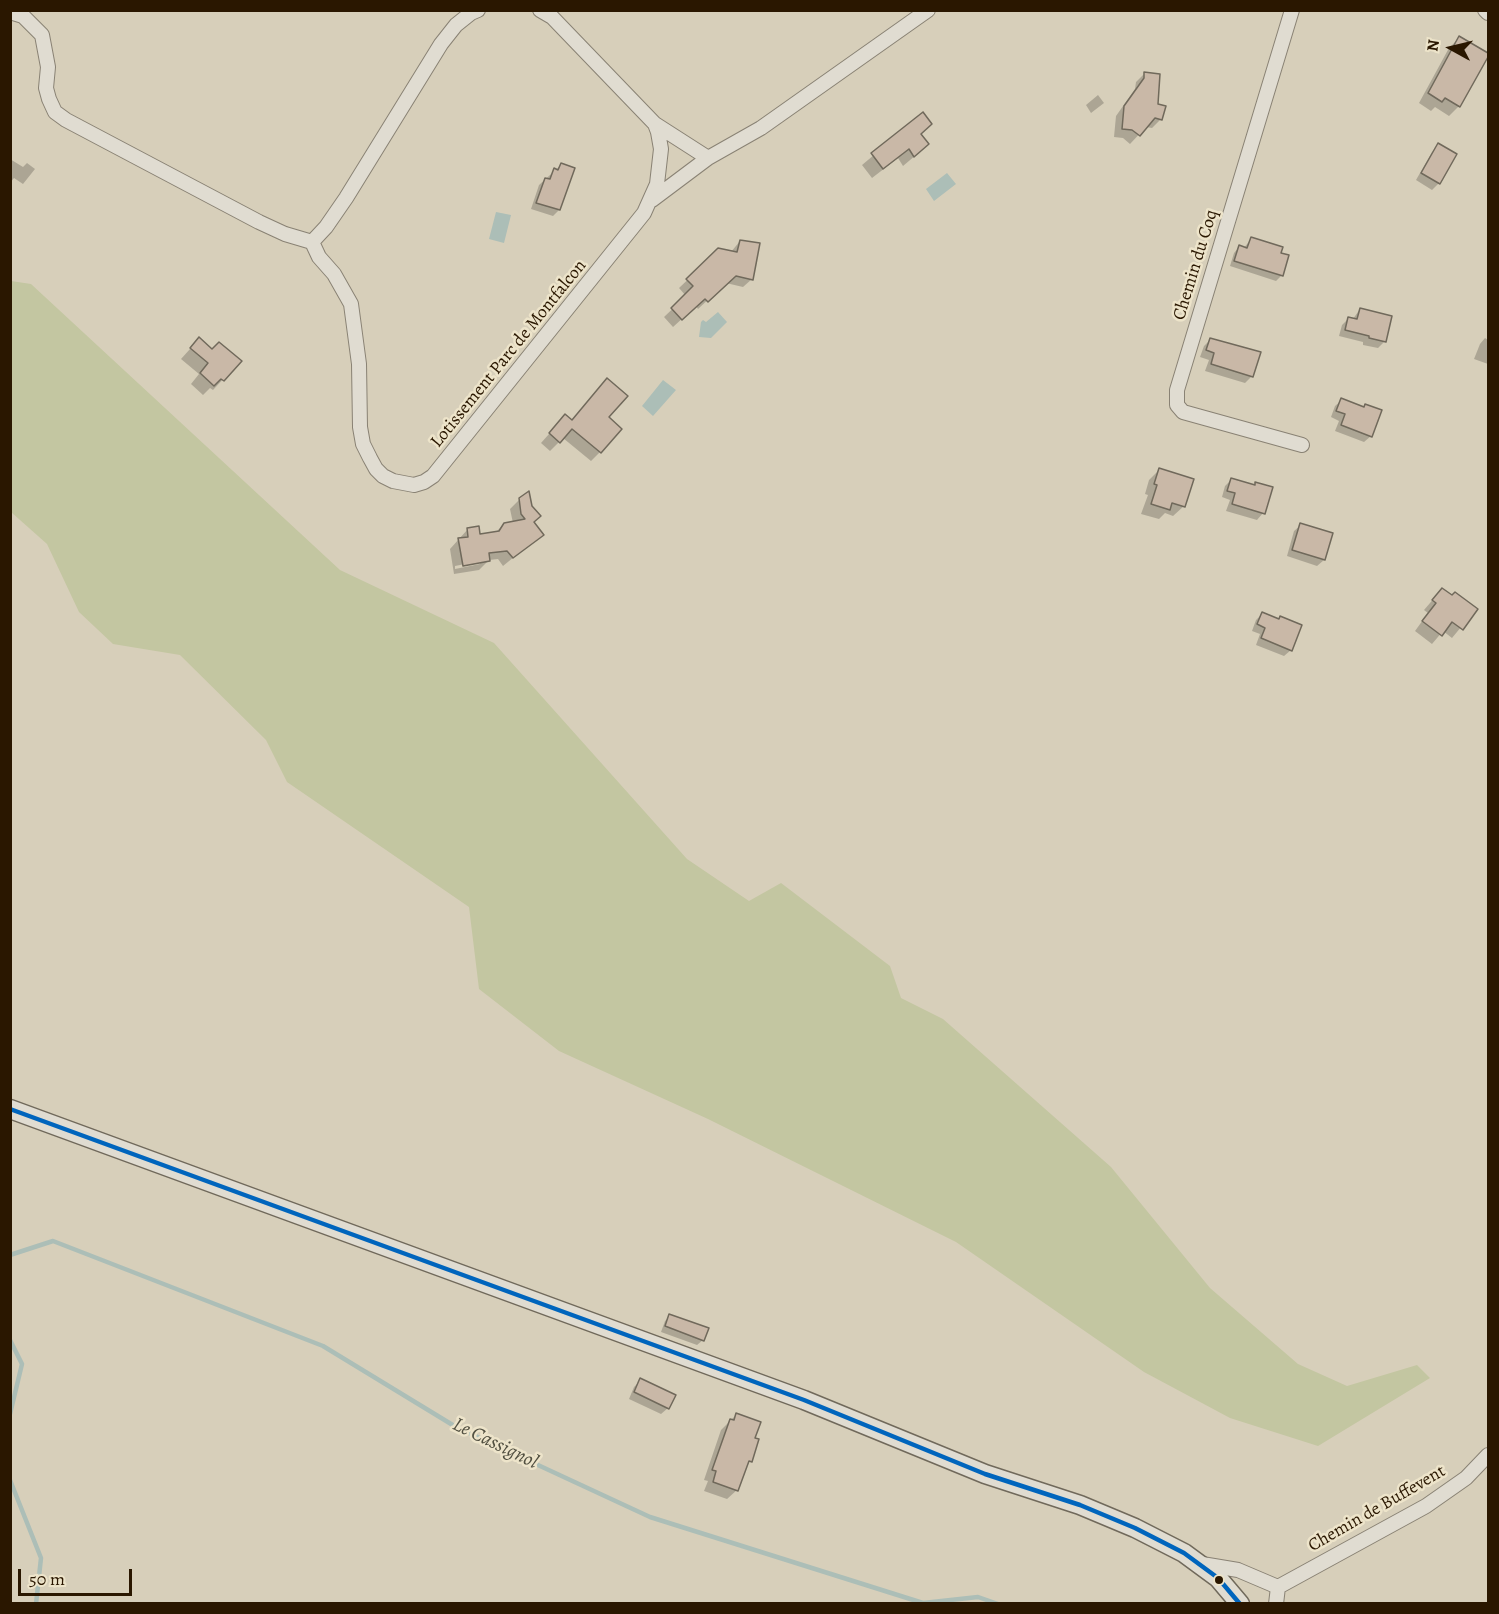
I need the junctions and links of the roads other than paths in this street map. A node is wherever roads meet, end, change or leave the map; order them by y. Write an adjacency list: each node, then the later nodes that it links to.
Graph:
1 (478, 10): 9 (street)
2 (540, 10): 6 (street)
3 (928, 10): 7 (street)
4 (1292, 10): 10 (street, Chemin du Coq)
5 (10, 12): 9 (street)
6 (655, 124): 7 (street); 8 (street, Lotissement Parc de Montfalcon)
7 (708, 158): 8 (street)
8 (652, 200): 9 (street, Lotissement Parc de Montfalcon)
9 (312, 242)
10 (1302, 445)
11 (10, 1109): 13 (main road)
12 (1488, 1455): 14 (street, Chemin de Buffevent)
13 (1202, 1564): 14 (street); 15 (main road)
14 (1278, 1587): 16 (street)
15 (1240, 1604)
16 (1276, 1604)

